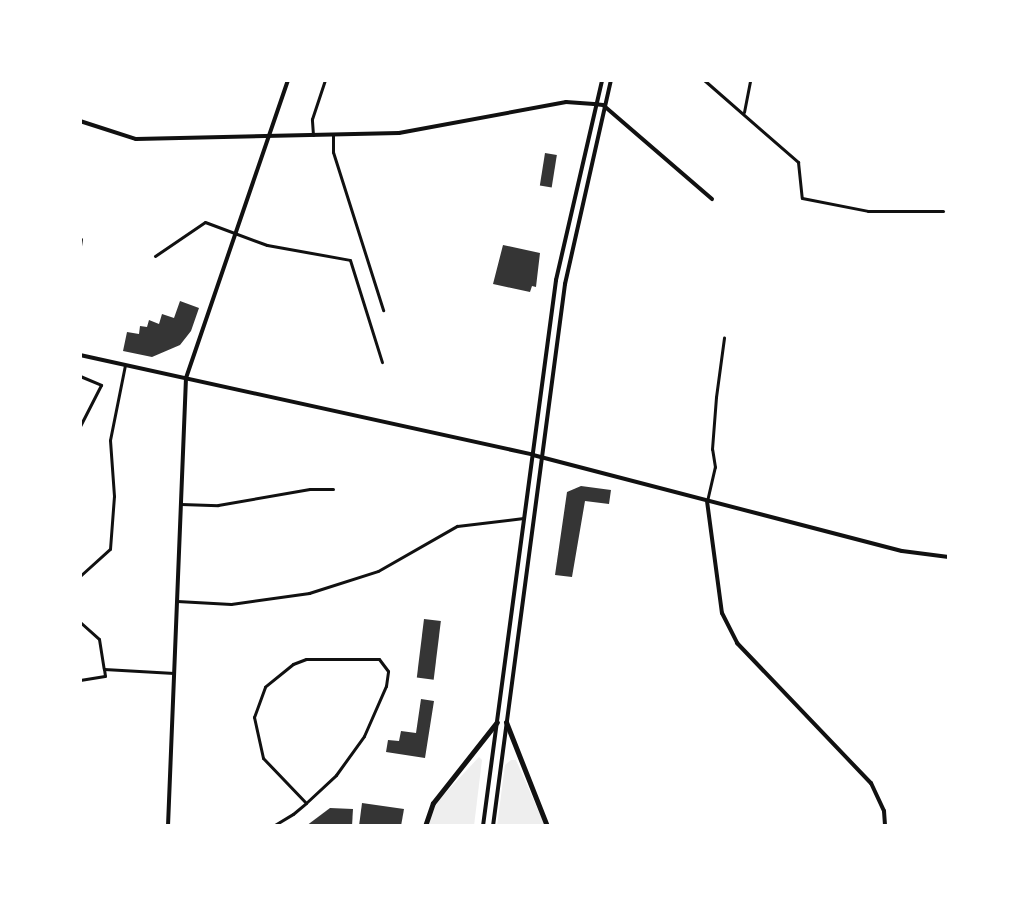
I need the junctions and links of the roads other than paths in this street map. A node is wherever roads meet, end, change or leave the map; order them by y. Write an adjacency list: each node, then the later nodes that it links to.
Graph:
1 (288, 80): 13 (street)
2 (325, 80): 11 (street)
3 (602, 80): 7 (street)
4 (611, 80): 8 (street)
5 (704, 80): 9 (street)
6 (750, 80): 9 (street)
7 (594, 104): 8 (street); 12 (street); 28 (street)
8 (603, 105): 14 (street); 29 (street)
9 (744, 112): 15 (street)
10 (80, 121): 13 (street)
11 (313, 135): 12 (street); 13 (street)
12 (333, 135): 20 (street)
13 (271, 136): 16 (street)
14 (712, 199)
15 (943, 211)
16 (237, 234): 19 (street); 23 (street); 26 (street)
17 (81, 239): 18 (street)
18 (80, 246)
19 (155, 256)
20 (383, 310)
21 (724, 338): 31 (street)
22 (80, 355): 24 (street)
23 (382, 362)
24 (125, 365): 26 (street); 35 (street)
25 (80, 376): 27 (street)
26 (186, 378): 28 (street); 32 (street)
27 (80, 426)
28 (533, 455): 29 (street); 33 (street)
29 (541, 457): 31 (street); 42 (street)
30 (333, 489): 32 (street)
31 (707, 501): 34 (street); 50 (street)
32 (181, 504): 36 (street)
33 (524, 518): 36 (street); 41 (street)
34 (949, 557)
35 (80, 576)
36 (177, 601): 39 (street)
37 (80, 622): 38 (street)
38 (104, 669): 39 (street); 40 (street)
39 (174, 673): 44 (street)
40 (80, 680)
41 (497, 722): 46 (main road); 47 (street)
42 (506, 722): 48 (street); 49 (main road)
43 (306, 803): 43 (street); 45 (street)
44 (168, 826)
45 (273, 826)
46 (425, 826)
47 (483, 826)
48 (493, 826)
49 (547, 826)
50 (885, 826)

